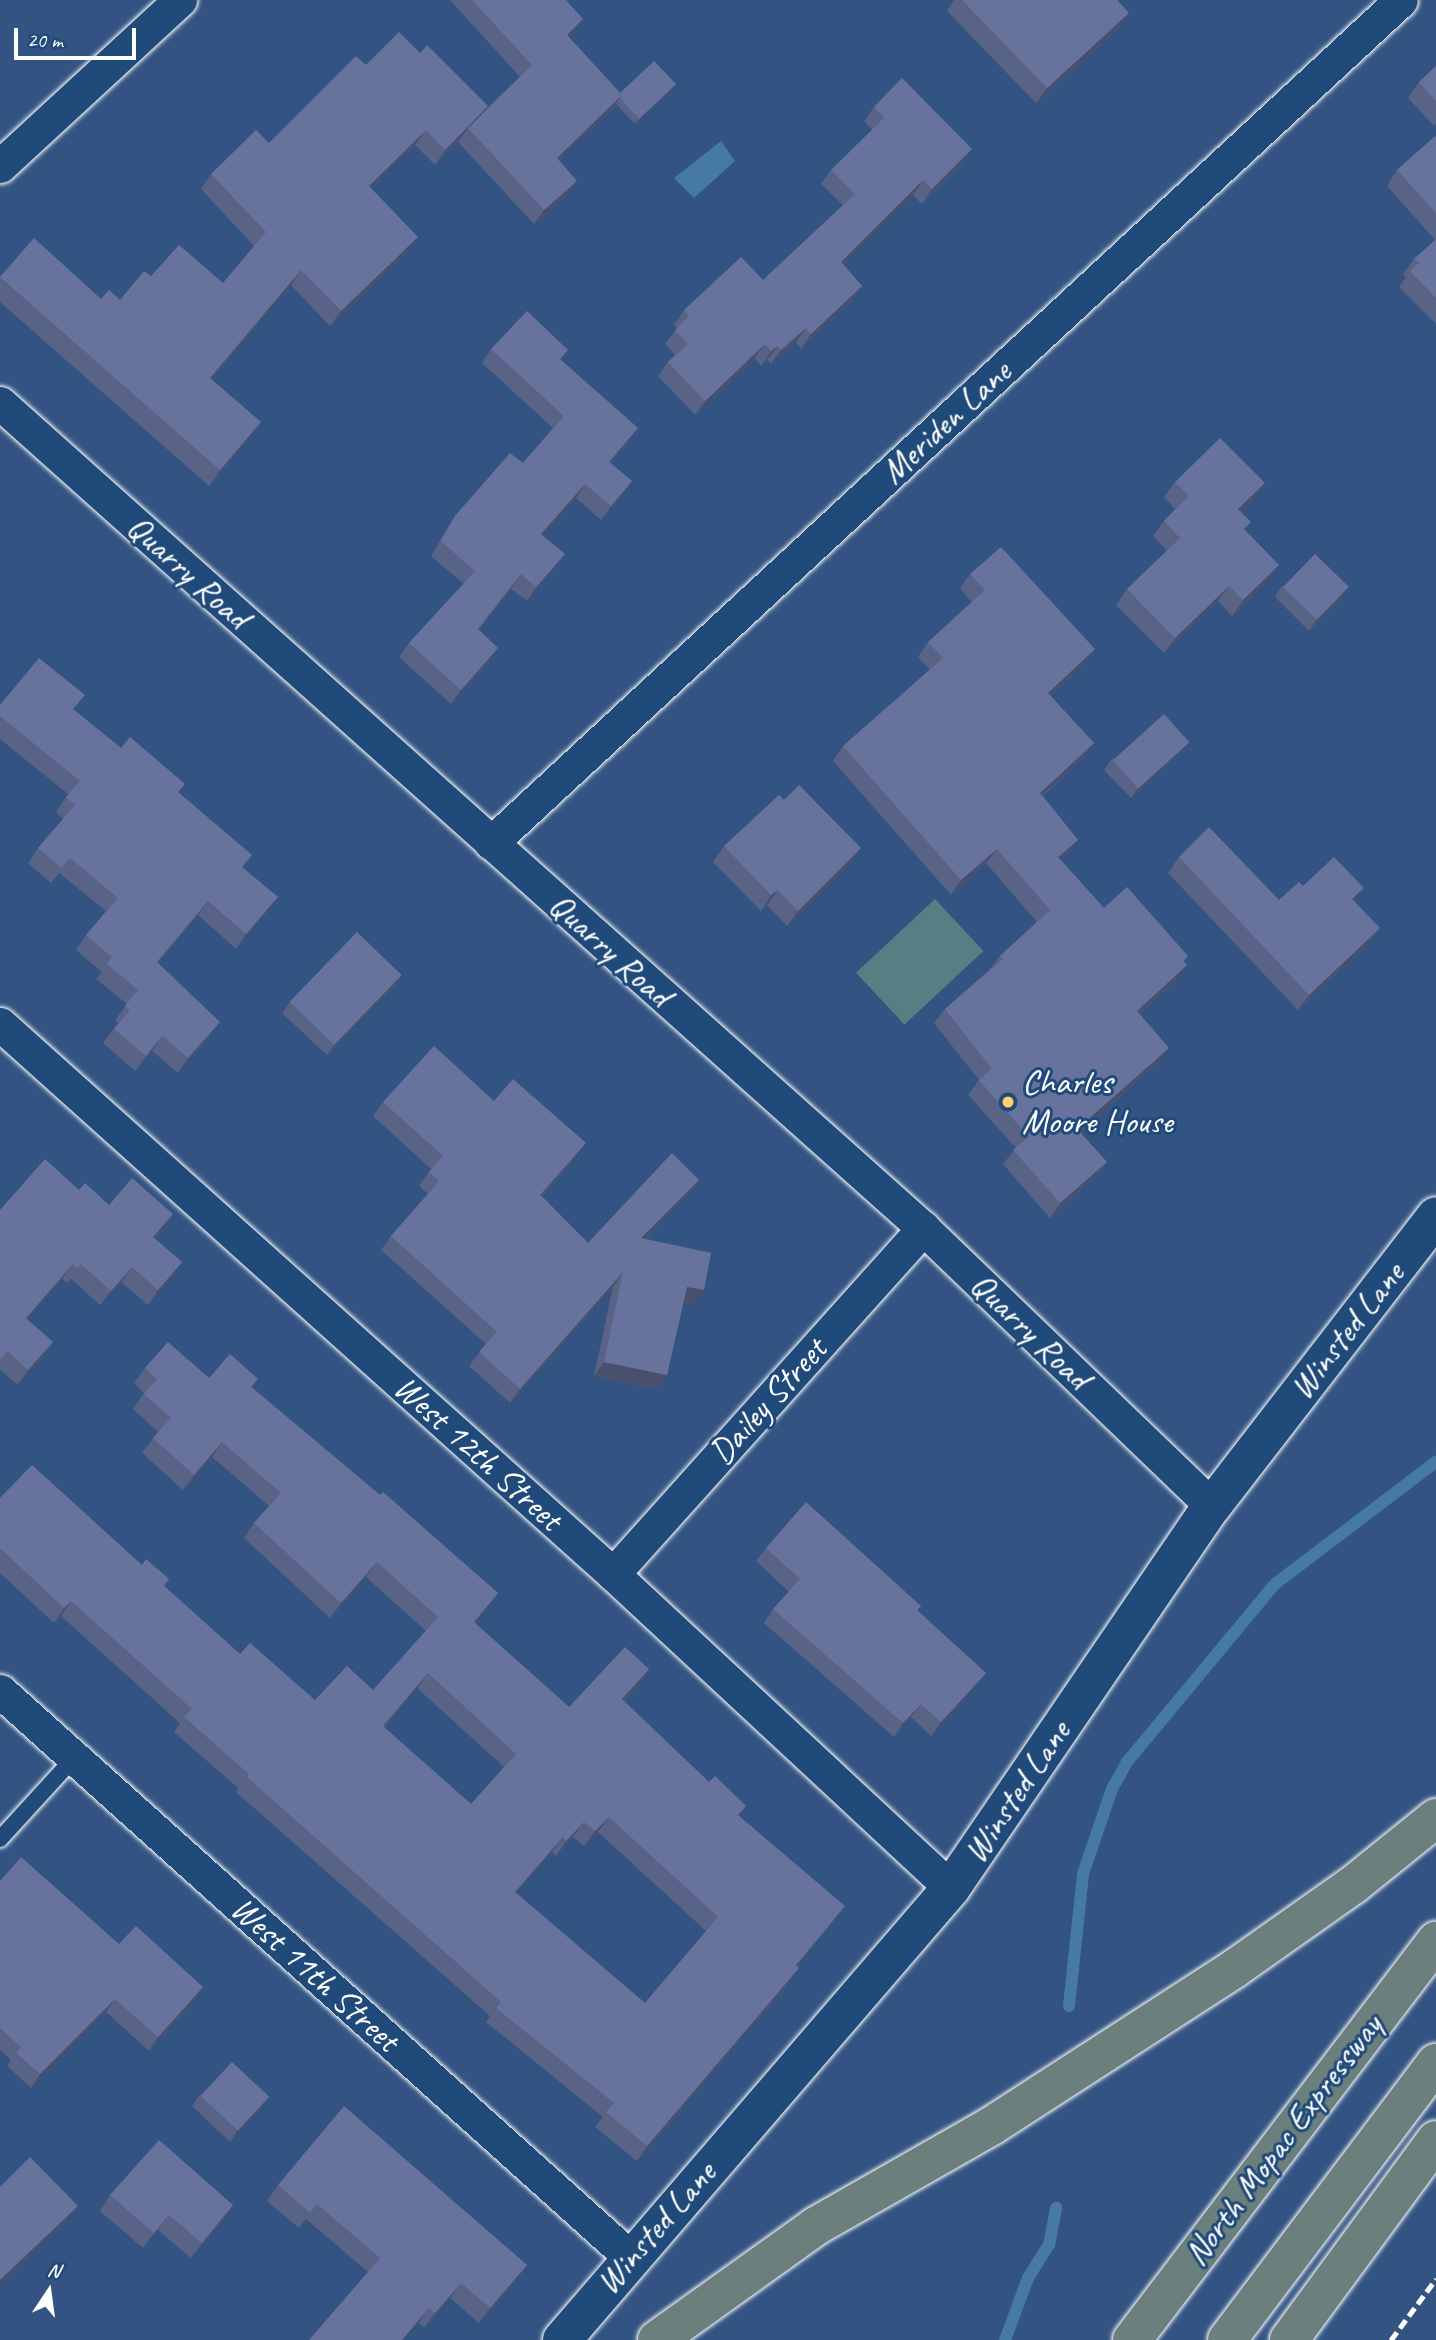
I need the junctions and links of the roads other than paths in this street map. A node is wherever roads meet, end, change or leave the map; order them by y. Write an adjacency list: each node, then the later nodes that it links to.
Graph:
1 (180, 0): 3 (street)
2 (1401, 0): 5 (street, Meriden Lane)
3 (0, 166)
4 (0, 403): 5 (street, Quarry Road)
5 (491, 843): 8 (street, Quarry Road)
6 (6, 1041): 10 (street, West 12th Street)
7 (1436, 1216): 9 (main road, Winsted Lane)
8 (923, 1228): 9 (street, Quarry Road); 10 (street, Dailey Street)
9 (1212, 1506): 15 (main road, Winsted Lane)
10 (613, 1574): 15 (street, West 12th Street)
11 (0, 1691): 12 (street, West 11th Street)
12 (74, 1758): 14 (lane); 19 (street, West 11th Street)
13 (1436, 1818): 21 (highway)
14 (0, 1839)
15 (951, 1888): 19 (main road, Winsted Lane)
16 (1436, 1941): 22 (highway, North Mopac Expressway)
17 (1436, 2063): 23 (highway)
18 (1436, 2140): 24 (highway)
19 (630, 2257): 20 (main road, Winsted Lane)
20 (562, 2340)
21 (657, 2340)
22 (1132, 2340)
23 (1227, 2340)
24 (1289, 2340)

